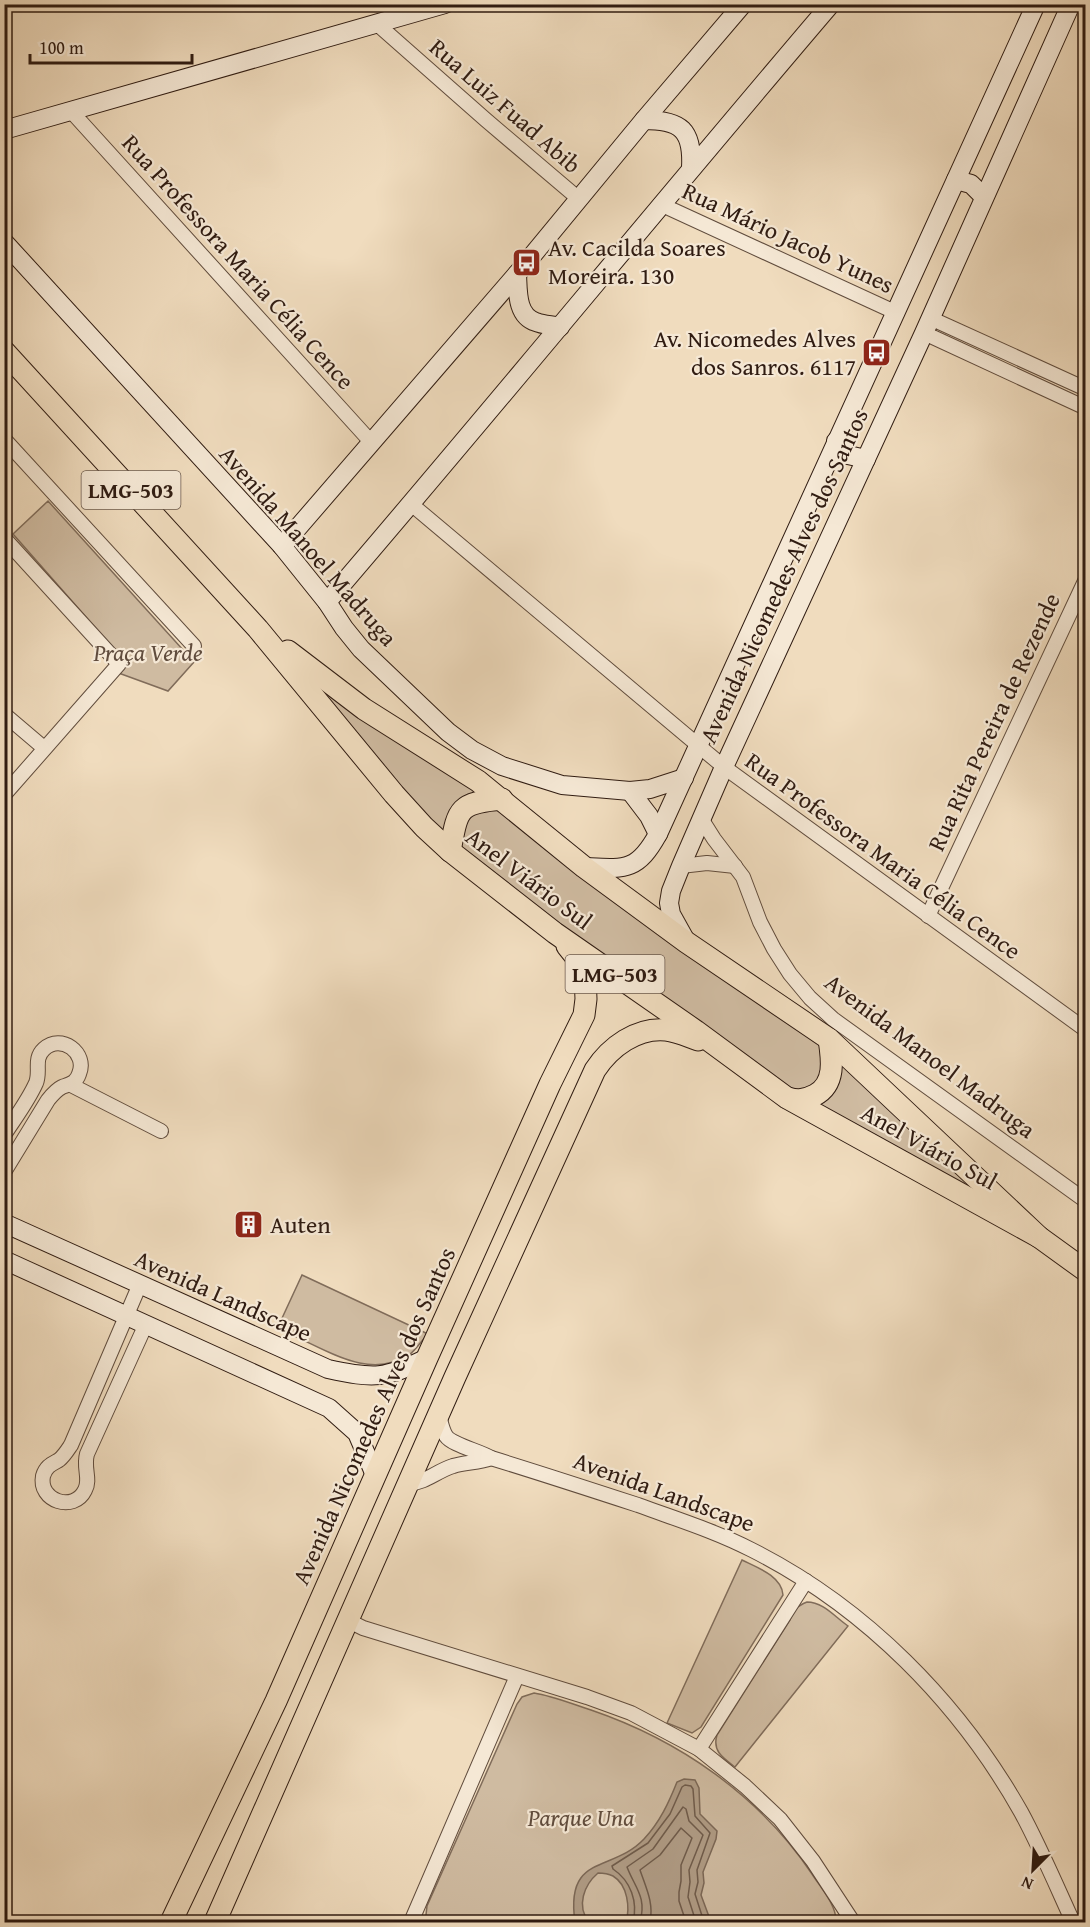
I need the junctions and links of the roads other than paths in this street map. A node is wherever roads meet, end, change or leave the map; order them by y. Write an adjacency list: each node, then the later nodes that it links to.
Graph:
1 (445, 4): 6 (street)
2 (743, 4): 8 (street)
3 (831, 4): 10 (street)
4 (1036, 4): 11 (street, Avenida Nicomedes Alves dos Santos)
5 (1071, 4): 12 (street, Avenida Nicomedes Alves dos Santos)
6 (376, 23): 7 (street); 13 (street, Rua Luiz Fuad Abib)
7 (71, 111): 9 (street); 25 (street, Rua Professora Maria Célia Cence)
8 (644, 120): 10 (street); 13 (street)
9 (4, 130)
10 (691, 168): 14 (street)
11 (956, 180): 12 (street); 17 (street, Avenida Nicomedes Alves dos Santos)
12 (984, 197): 18 (street, Avenida Nicomedes Alves dos Santos)
13 (579, 199): 16 (street)
14 (660, 204): 17 (street, Rua Mário Jacob Yunes); 19 (street)
15 (4, 242): 29 (street, Avenida Manoel Madruga)
16 (517, 274): 19 (street); 25 (street)
17 (897, 312): 24 (street, Avenida Nicomedes Alves dos Santos)
18 (927, 325): 21 (street); 22 (street); 26 (street, Avenida Nicomedes Alves dos Santos)
19 (560, 327): 27 (street)
20 (4, 351): 32 (main road, Anel Viário Sul / LMG-503)
21 (1085, 388)
22 (1086, 408)
23 (4, 439): 33 (street)
24 (836, 441): 26 (street); 35 (street, Avenida Nicomedes Alves dos Santos)
25 (372, 443): 29 (street)
26 (866, 459): 37 (street, Avenida Nicomedes Alves dos Santos)
27 (411, 504): 31 (street); 35 (street, Rua Professora Maria Célia Cence)
28 (4, 538): 36 (street)
29 (282, 546): 31 (street, Avenida Manoel Madruga)
30 (1086, 579): 48 (street, Rua Rita Pereira de Rezende)
31 (327, 602): 39 (street, Avenida Manoel Madruga)
32 (258, 629): 41 (main road, Anel Viário Sul / LMG-503); 44 (main road, Anel Viário Sul / LMG-503)
33 (194, 646)
34 (4, 714): 36 (street)
35 (699, 747): 37 (street, Rua Professora Maria Célia Cence); 38 (street, Avenida Nicomedes Alves dos Santos)
36 (44, 748): 40 (street)
37 (724, 767): 42 (street, Avenida Nicomedes Alves dos Santos); 48 (street, Rua Professora Maria Célia Cence)
38 (684, 778): 39 (street, Avenida Manoel Madruga); 43 (street, Avenida Nicomedes Alves dos Santos)
39 (630, 791): 43 (street)
40 (4, 795)
41 (502, 799): 44 (main road); 47 (main road, Anel Viário Sul / LMG-503)
42 (702, 819): 45 (street, Avenida Nicomedes Alves dos Santos); 46 (street, Avenida Manoel Madruga)
43 (658, 834): 47 (street, Avenida Nicomedes Alves dos Santos)
44 (450, 851): 49 (main road, Anel Viário Sul / LMG-503)
45 (681, 866): 46 (street); 50 (street, Avenida Nicomedes Alves dos Santos)
46 (735, 866): 61 (street, Avenida Manoel Madruga)
47 (585, 867): 50 (main road, Anel Viário Sul / LMG-503)
48 (928, 916): 51 (street, Rua Professora Maria Célia Cence)
49 (555, 933): 53 (main road, Anel Viário Sul / LMG-503); 69 (main road, Avenida Nicomedes Alves dos Santos)
50 (686, 942): 52 (main road, Anel Viário Sul / LMG-503)
51 (1086, 1030)
52 (829, 1039): 55 (main road); 63 (main road, Anel Viário Sul / LMG-503)
53 (721, 1050): 55 (main road, Anel Viário Sul / LMG-503); 72 (main road)
54 (71, 1085): 56 (street); 57 (street); 59 (street)
55 (787, 1098): 63 (main road, Anel Viário Sul / LMG-503)
56 (160, 1131)
57 (4, 1135)
58 (4, 1141): 59 (street)
59 (18, 1149): 60 (street)
60 (4, 1172)
61 (1086, 1201)
62 (4, 1223): 66 (street, Avenida Landscape)
63 (1039, 1237): 65 (main road, Anel Viário Sul / LMG-503)
64 (4, 1260): 67 (street)
65 (1086, 1271)
66 (140, 1284): 67 (street); 69 (street, Avenida Landscape)
67 (126, 1315): 68 (street); 70 (street)
68 (146, 1324): 71 (street); 75 (street)
69 (427, 1358): 72 (main road); 75 (main road, Avenida Nicomedes Alves dos Santos)
70 (104, 1367): 71 (street); 71 (street)
71 (123, 1375)
72 (456, 1377): 73 (main road)
73 (439, 1416): 74 (street, Avenida Landscape); 76 (main road)
74 (491, 1458): 76 (street); 77 (street, Avenida Landscape)
75 (375, 1475): 80 (main road, Avenida Nicomedes Alves dos Santos)
76 (408, 1484): 78 (main road)
77 (806, 1581): 82 (street); 87 (street, Avenida Landscape)
78 (349, 1621): 79 (street); 81 (main road)
79 (517, 1676): 82 (street); 85 (street)
80 (276, 1701): 81 (main road); 83 (main road, Avenida Nicomedes Alves dos Santos)
81 (307, 1716): 84 (main road)
82 (699, 1749): 86 (street)
83 (171, 1923)
84 (215, 1923)
85 (411, 1923)
86 (853, 1923)
87 (1073, 1923)

